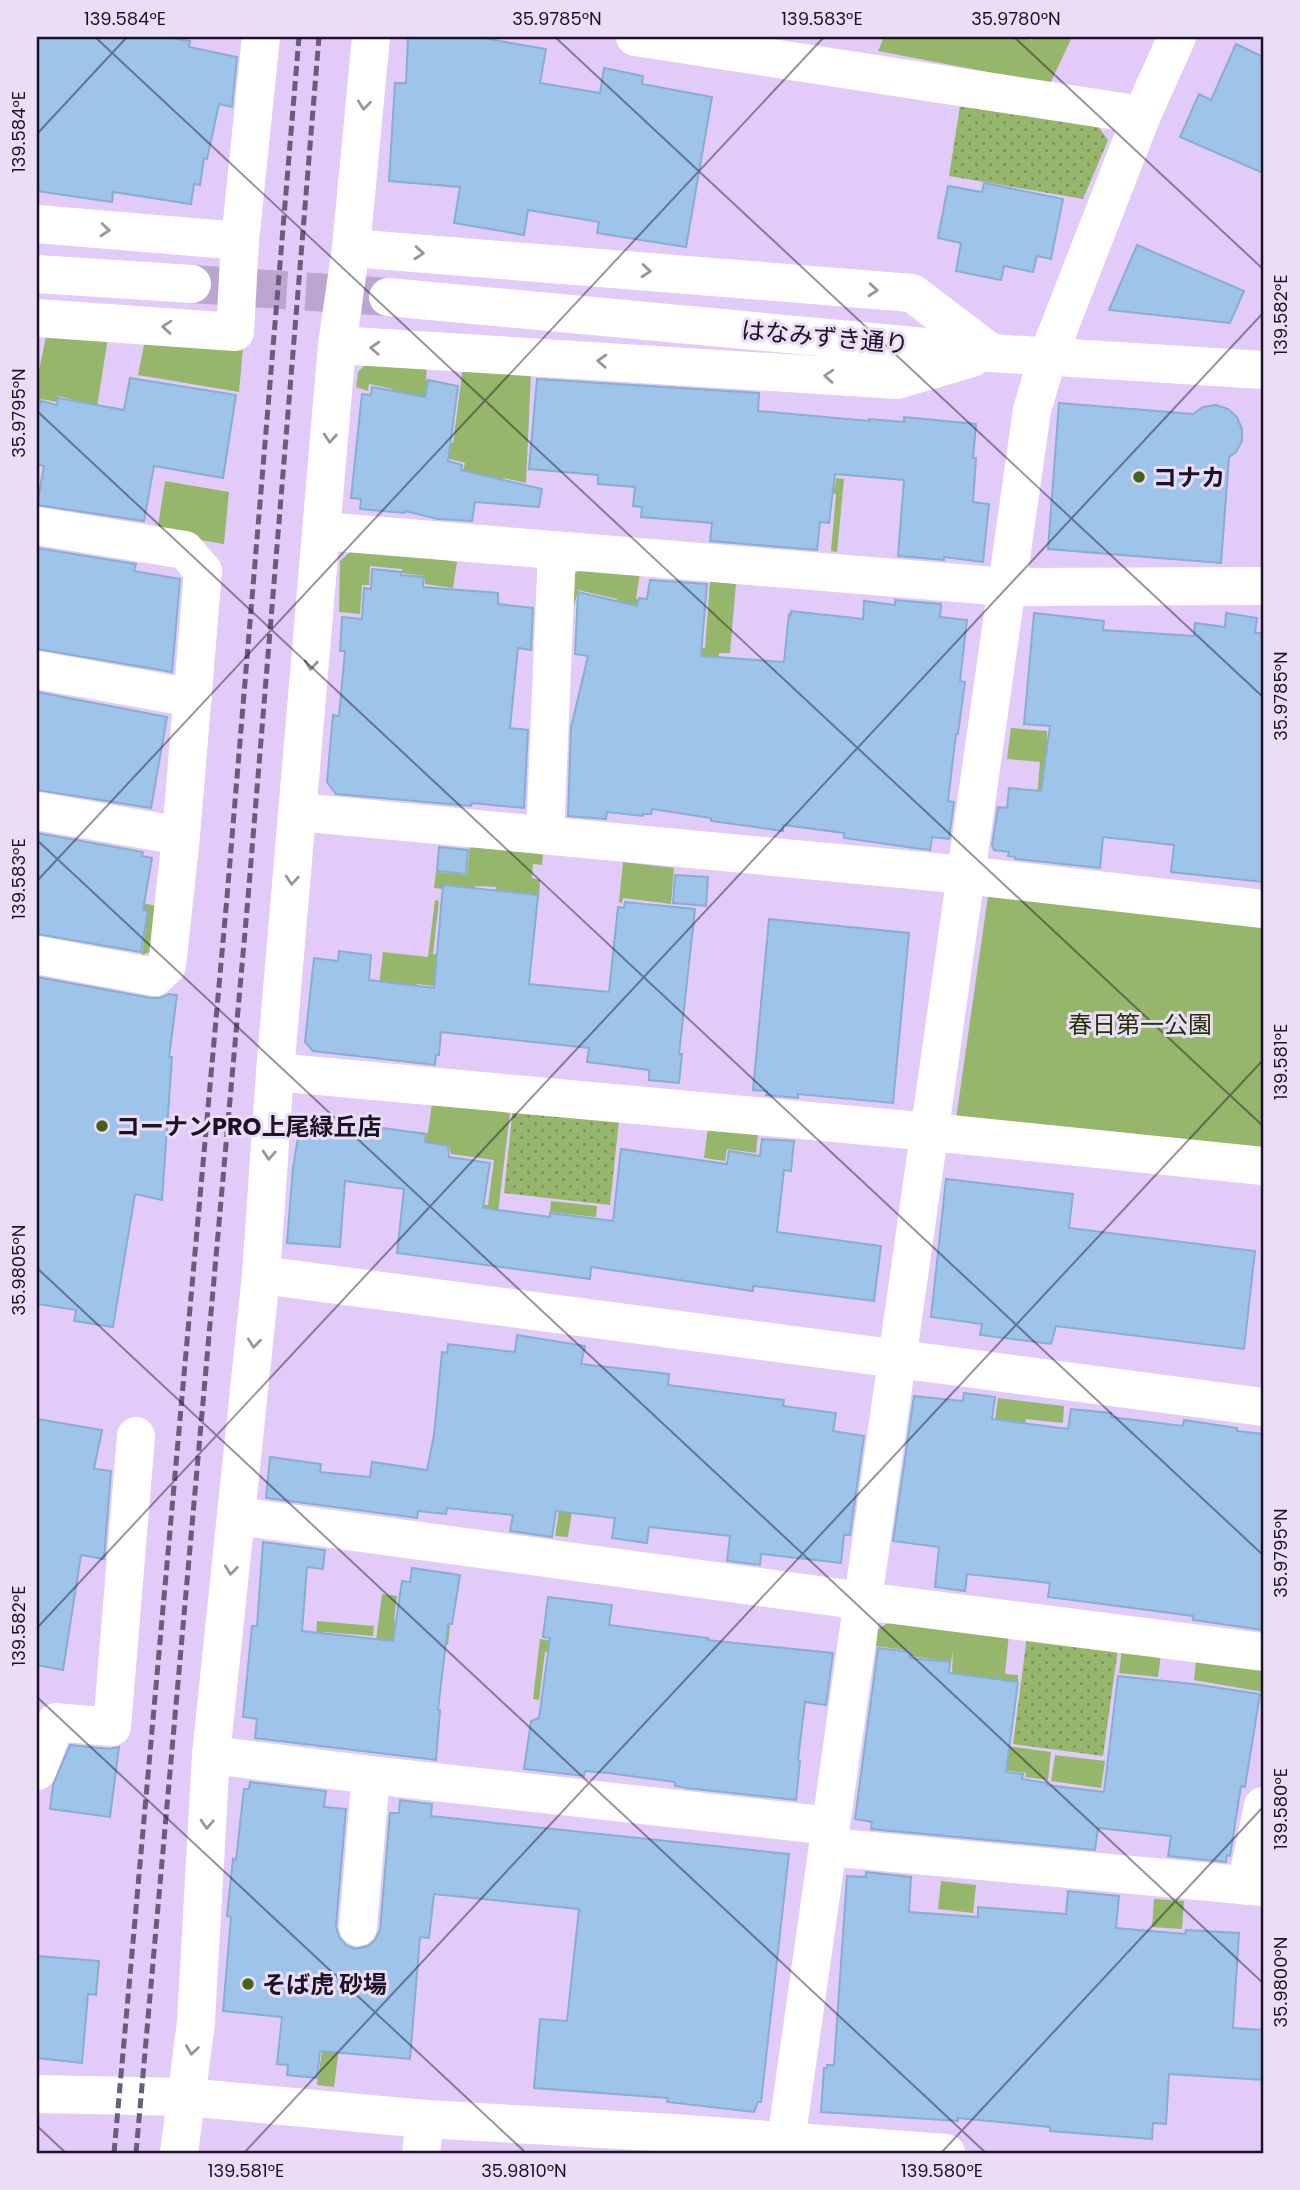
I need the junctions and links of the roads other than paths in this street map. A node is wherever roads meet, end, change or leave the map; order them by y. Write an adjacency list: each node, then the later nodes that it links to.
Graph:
1 (261, 37): 7 (street)
2 (371, 37): 8 (street, one-way to 8)
3 (635, 37): 5 (street)
4 (1177, 37): 5 (street)
5 (1143, 115): 15 (street)
6 (37, 224): 7 (street, one-way to 7)
7 (240, 241): 12 (street, one-way to 12)
8 (351, 248): 13 (street); 14 (street, one-way to 14)
9 (37, 274): 10 (street)
10 (192, 284)
11 (388, 297): 14 (street, はなみずき通り)
12 (37, 318)
13 (337, 345): 14 (street, one-way to 13); 18 (street, one-way to 18)
14 (991, 353): 15 (street, はなみずき通り)
15 (1048, 356): 16 (street, はなみずき通り); 21 (street)
16 (1263, 370)
17 (37, 526): 23 (street)
18 (322, 531): 19 (street); 25 (street, one-way to 25)
19 (557, 551): 21 (street); 26 (street)
20 (1263, 586): 21 (street)
21 (1006, 587): 28 (street)
22 (37, 670): 23 (street)
23 (193, 698): 27 (street)
24 (37, 811): 27 (street)
25 (298, 812): 26 (street); 31 (street, one-way to 31)
26 (545, 835): 28 (street)
27 (181, 836): 30 (street)
28 (965, 875): 29 (street); 32 (street)
29 (1263, 909)
30 (37, 955)
31 (275, 1072): 32 (street); 34 (street, one-way to 34)
32 (931, 1132): 33 (street); 35 (street)
33 (1263, 1166)
34 (261, 1275): 35 (street); 38 (street, one-way to 38)
35 (897, 1359): 36 (street); 39 (street)
36 (1263, 1407)
37 (136, 1436): 42 (street)
38 (236, 1516): 39 (street); 41 (street, one-way to 41)
39 (863, 1601): 40 (street); 45 (street)
40 (1263, 1652)
41 (211, 1755): 43 (street); 49 (street, one-way to 49)
42 (37, 1772)
43 (371, 1775): 45 (street); 47 (street)
44 (1263, 1806): 46 (street)
45 (829, 1836): 46 (street); 51 (street)
46 (1255, 1886)
47 (358, 1927)
48 (37, 2094): 49 (street)
49 (185, 2097): 50 (street); 53 (street)
50 (423, 2136): 52 (street)
51 (786, 2141): 52 (street); 54 (street)
52 (672, 2143)
53 (180, 2153)
54 (946, 2153)

